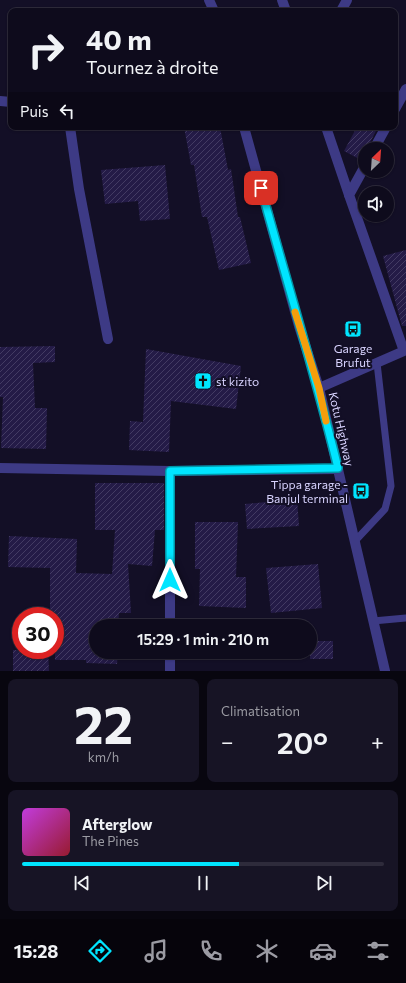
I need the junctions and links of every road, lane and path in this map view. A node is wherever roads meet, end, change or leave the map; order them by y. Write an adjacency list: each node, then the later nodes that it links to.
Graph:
1 (406, 89): 2 (street)
2 (398, 104)
3 (70, 130): 10 (street)
4 (245, 130): 13 (street, Kotu Highway)
5 (327, 130): 9 (street)
6 (384, 130): 7 (street)
7 (378, 142)
8 (358, 178): 9 (street)
9 (349, 195): 11 (street)
10 (108, 339)
11 (405, 350): 12 (street)
12 (377, 362): 13 (street); 17 (lane)
13 (319, 388): 15 (street, Kotu Highway)
14 (0, 468): 16 (street)
15 (338, 468): 16 (street); 17 (street, Kotu Highway)
16 (170, 471): 19 (street)
17 (355, 541): 20 (street, Kotu Highway)
18 (406, 618): 20 (lane)
19 (170, 619)
20 (373, 621): 23 (street, Kotu Highway)
21 (170, 659): 22 (street)
22 (170, 671)
23 (385, 671)

